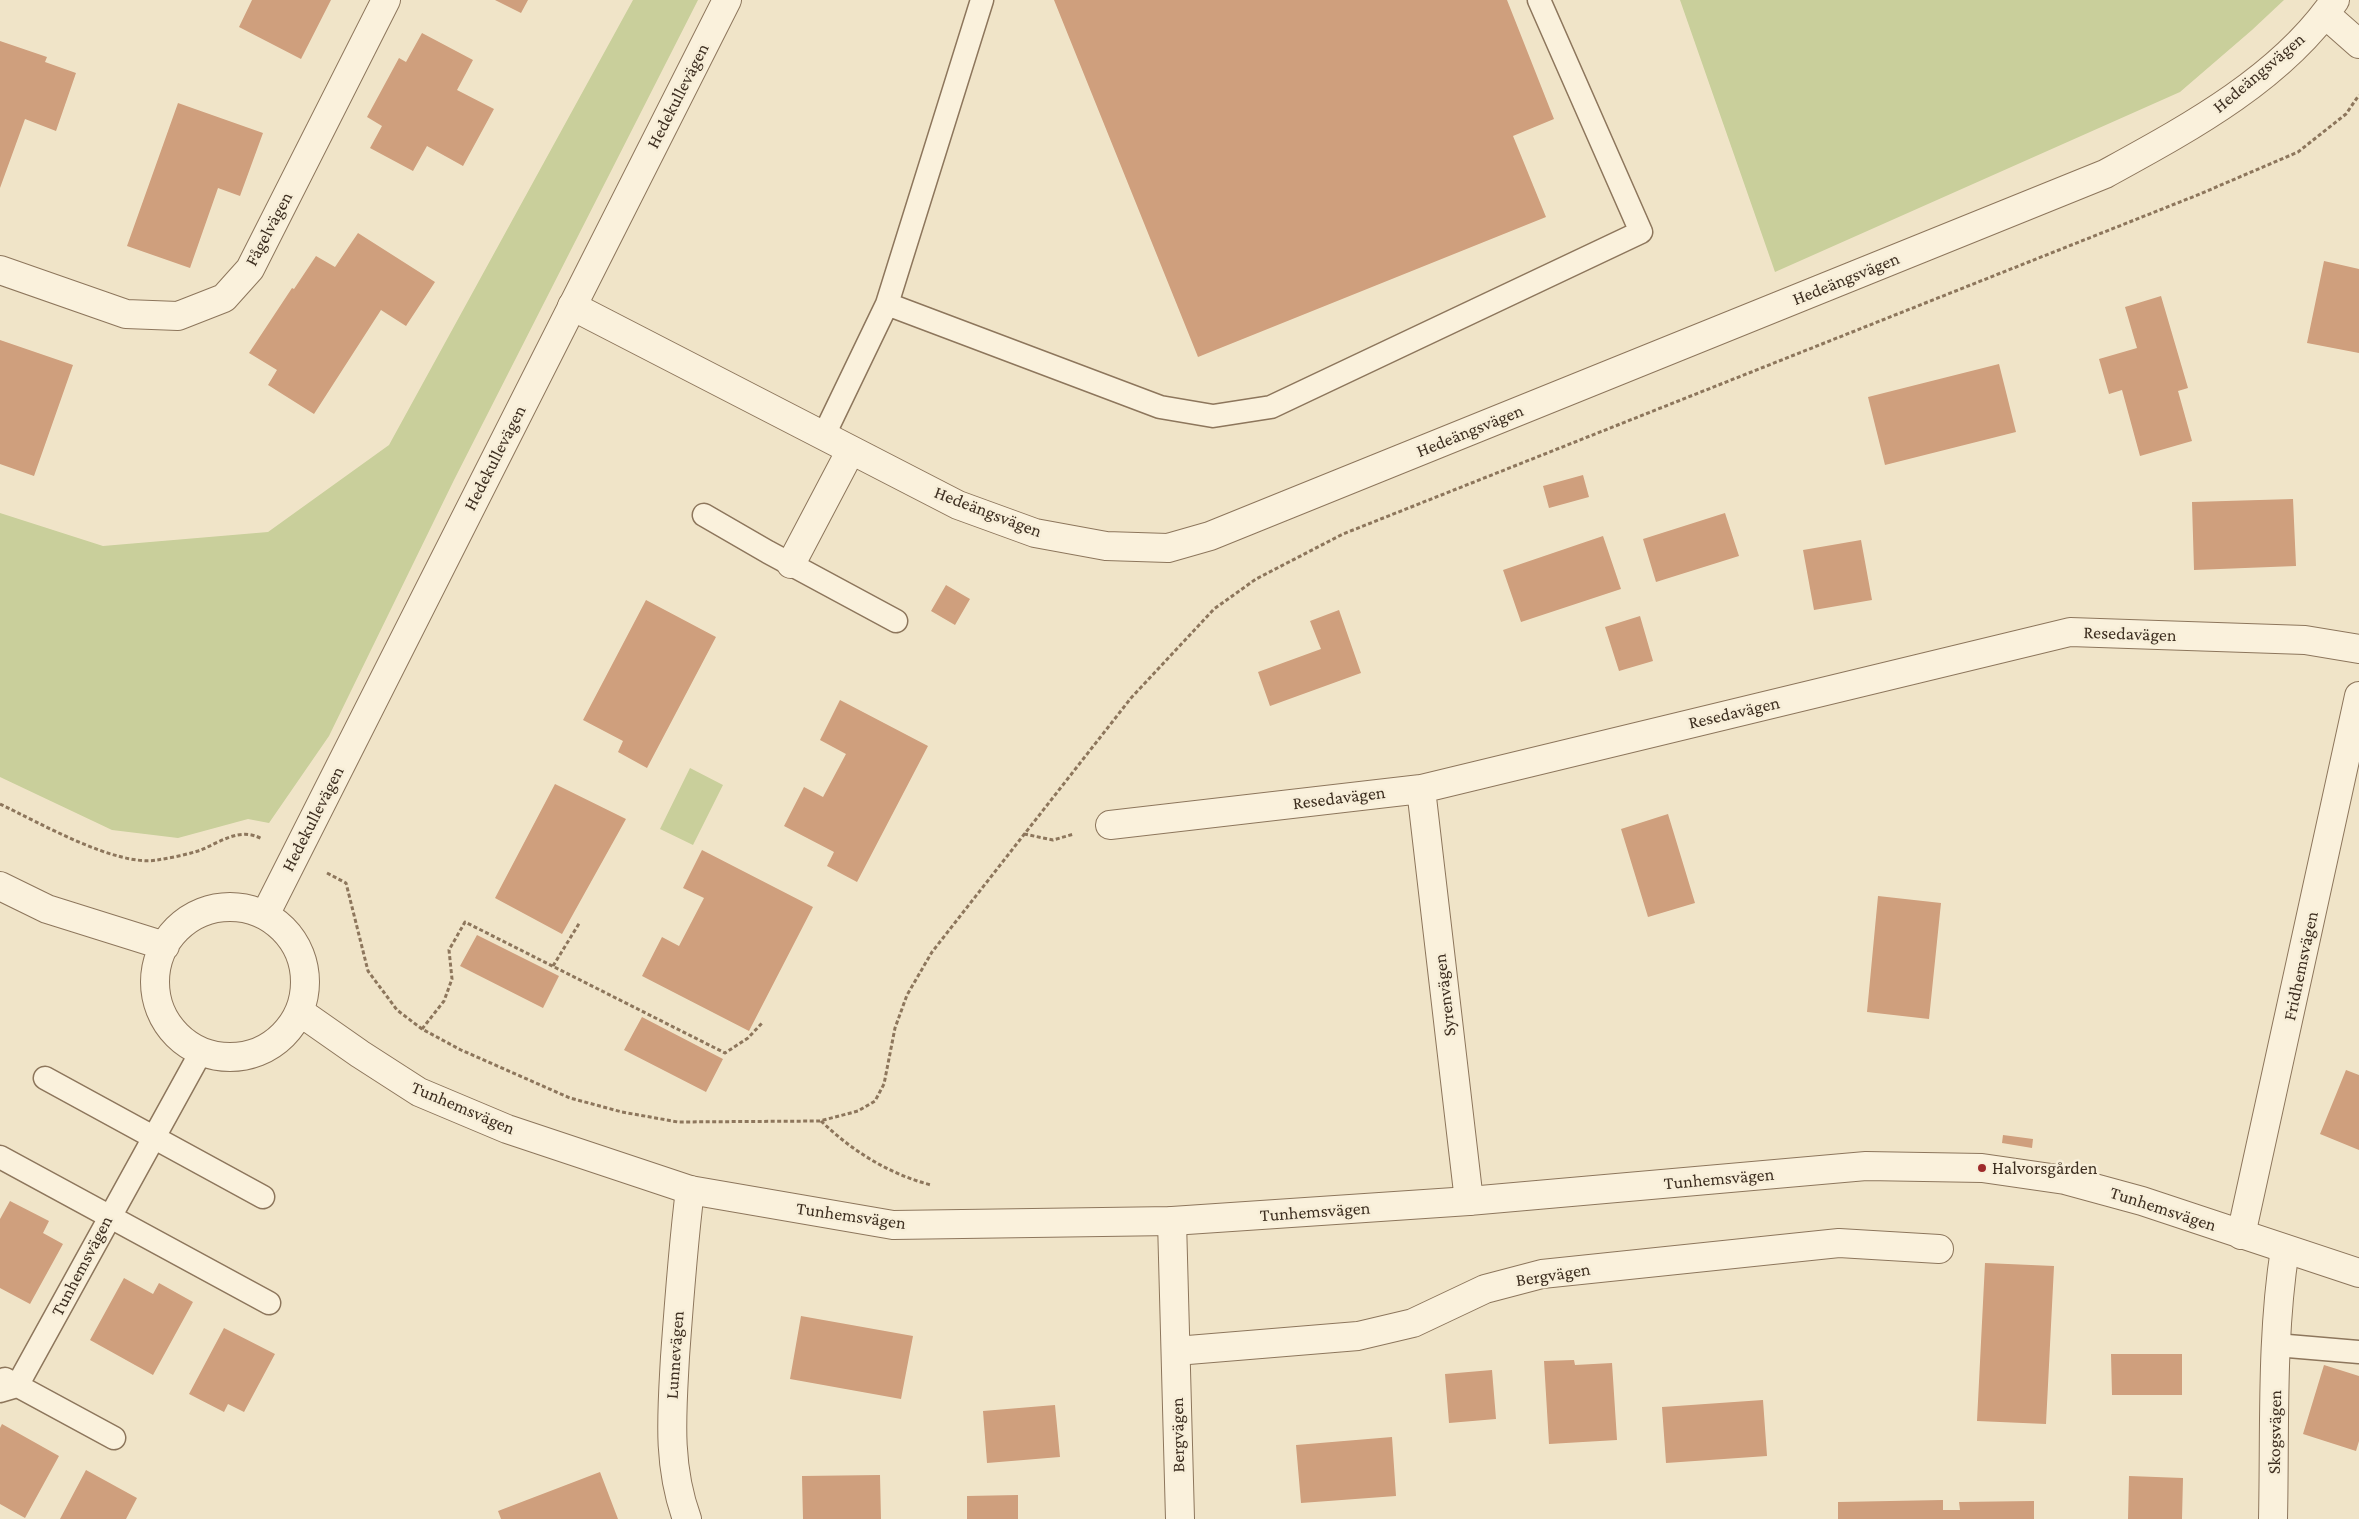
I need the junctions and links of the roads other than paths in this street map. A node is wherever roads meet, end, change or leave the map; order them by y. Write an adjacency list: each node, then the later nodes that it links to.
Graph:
1 (386, 0): 7 (street, Fågelvägen)
2 (727, 0): 9 (street, Hedekullevägen)
3 (982, 0): 8 (lane)
4 (1539, 0): 8 (lane)
5 (2330, 7): 6 (street); 11 (street, Hedeängsvägen)
6 (2359, 44)
7 (0, 270)
8 (887, 304): 10 (lane)
9 (572, 306): 10 (street, Hedeängsvägen); 20 (street, Hedekullevägen)
10 (823, 437): 11 (street, Hedeängsvägen)
11 (851, 450): 13 (street)
12 (704, 515): 13 (lane)
13 (791, 564): 14 (lane)
14 (896, 621)
15 (2359, 649): 17 (street, Resedavägen)
16 (2359, 696): 32 (street, Fridhemsvägen)
17 (1421, 789): 18 (street, Resedavägen); 29 (street, Syrenvägen)
18 (1110, 825)
19 (0, 886): 21 (street)
20 (265, 915): 21 (street); 22 (street)
21 (165, 946): 23 (street)
22 (300, 1012): 23 (street); 27 (street, Tunhemsvägen)
23 (201, 1052): 25 (lane, Tunhemsvägen)
24 (46, 1078): 25 (lane)
25 (152, 1136): 28 (lane); 30 (lane, Tunhemsvägen)
26 (0, 1157): 30 (lane)
27 (690, 1190): 31 (street, Tunhemsvägen); 42 (street, Lunnevägen)
28 (263, 1197)
29 (1468, 1202): 31 (street, Tunhemsvägen); 32 (street, Tunhemsvägen)
30 (109, 1216): 36 (lane); 40 (lane, Tunhemsvägen)
31 (1172, 1221): 38 (street, Bergvägen)
32 (2241, 1235): 34 (street, Tunhemsvägen)
33 (1940, 1249): 38 (street, Bergvägen)
34 (2285, 1249): 35 (street, Tunhemsvägen); 37 (street, Skogsvägen)
35 (2359, 1273)
36 (269, 1303)
37 (2276, 1345): 39 (lane); 44 (street, Skogsvägen)
38 (1176, 1351): 43 (street, Bergvägen)
39 (2359, 1352)
40 (6, 1384): 41 (lane)
41 (114, 1438)
42 (686, 1519)
43 (1180, 1519)
44 (2273, 1519)

